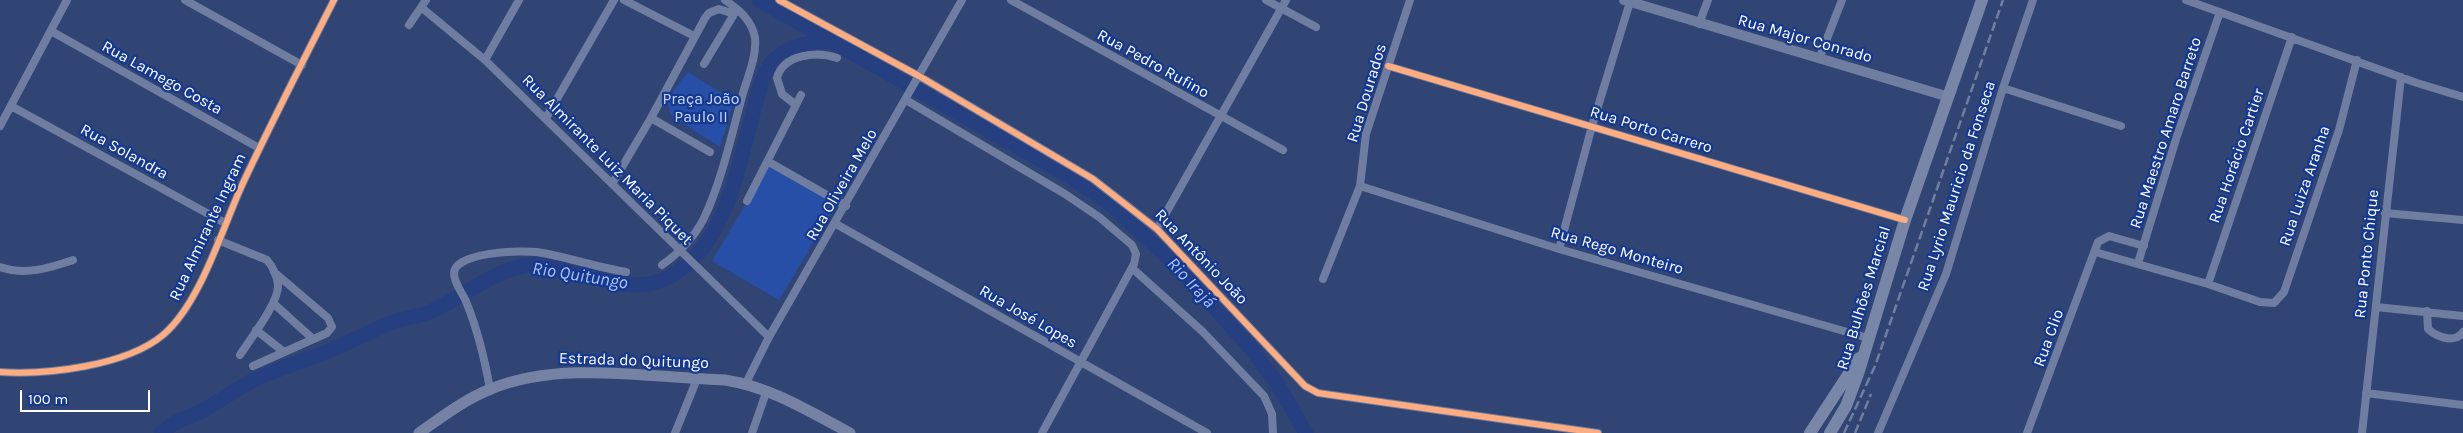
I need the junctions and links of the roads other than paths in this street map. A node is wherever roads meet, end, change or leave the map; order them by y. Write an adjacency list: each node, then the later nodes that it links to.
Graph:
1 (67, 0): 30 (street)
2 (185, 0): 38 (street)
3 (334, 0): 38 (street, Rua Almirante Ingram)
4 (426, 0): 23 (street)
5 (519, 0): 35 (street)
6 (614, 0): 50 (street)
7 (624, 0): 22 (street)
8 (725, 0): 25 (street)
9 (779, 0): 40 (street, Rua Antônio João)
10 (962, 0): 40 (street, Rua Oliveira Melo)
11 (1011, 0): 49 (street, Rua Pedro Rufino)
12 (1266, 0): 24 (street)
13 (1286, 0): 24 (street)
14 (1410, 0): 39 (street, Rua Dourados)
15 (1708, 0): 27 (street)
16 (1842, 0): 34 (street)
17 (1982, 0): 45 (main road, Rua Bulhões Marcial)
18 (2033, 0): 42 (street, Rua Lyrio Mauricio da Fonseca)
19 (2186, 0): 21 (street)
20 (1627, 1): 27 (street, Rua Major Conrado); 53 (street)
21 (2195, 2): 26 (street)
22 (638, 3): 31 (street)
23 (422, 8): 28 (street); 35 (street, Rua Almirante Luiz Maria Piquet)
24 (1281, 9): 29 (street); 49 (street)
25 (736, 11): 31 (street); 37 (street); 73 (street)
26 (2220, 12): 32 (street); 70 (street, Rua Maestro Amaro Barreto)
27 (1699, 24): 34 (street, Rua Major Conrado)
28 (409, 25)
29 (1316, 28)
30 (51, 31): 48 (street); 55 (street, Rua Lamego Costa)
31 (694, 36): 51 (street)
32 (2292, 37): 36 (street); 82 (street, Rua Horácio Cartier)
33 (837, 58): 47 (street)
34 (1819, 59): 45 (street, Rua Major Conrado)
35 (485, 60): 50 (street, Rua Almirante Luiz Maria Piquet)
36 (2356, 60): 41 (street); 82 (street, Rua Luiza Aranha)
37 (704, 64)
38 (302, 65): 55 (street, Rua Almirante Ingram)
39 (1388, 66): 53 (street, Rua Porto Carrero); 60 (street, Rua Dourados)
40 (919, 77): 46 (street, Rua Oliveira Melo); 68 (street, Rua Antônio João)
41 (2401, 77): 44 (street); 63 (street, Rua Ponto Chique)
42 (2003, 88): 54 (street); 114 (street, Rua Lyrio Mauricio da Fonseca)
43 (801, 95): 47 (street)
44 (2463, 96)
45 (1949, 97): 64 (main road, Rua Bulhões Marcial)
46 (907, 98): 62 (street, Rua Oliveira Melo); 78 (street)
47 (796, 105): 58 (street)
48 (11, 106): 52 (street); 66 (street, Rua Solandra)
49 (1221, 117): 56 (street, Rua Pedro Rufino); 68 (street)
50 (546, 118): 59 (street, Rua Almirante Luiz Maria Piquet)
51 (651, 118): 57 (street); 59 (street)
52 (0, 126)
53 (1592, 126): 64 (street, Rua Porto Carrero); 71 (street)
54 (2121, 126)
55 (259, 148): 66 (street, Rua Almirante Ingram)
56 (1283, 150)
57 (710, 152)
58 (769, 162): 61 (street); 62 (street)
59 (612, 184): 73 (street, Rua Almirante Luiz Maria Piquet)
60 (1360, 186): 71 (street, Rua Rego Monteiro); 81 (street, Rua Dourados)
61 (747, 201)
62 (846, 206): 67 (street, Rua Oliveira Melo)
63 (2385, 213): 65 (street); 84 (street, Rua Ponto Chique)
64 (1905, 220): 90 (main road, Rua Bulhões Marcial)
65 (2463, 220)
66 (224, 223): 69 (street, Rua Almirante Ingram)
67 (836, 224): 89 (street, Rua Oliveira Melo); 95 (street, Rua José Lopes)
68 (1157, 229): 111 (street, Rua Antônio João)
69 (218, 240): 79 (street); 97 (street, Rua Almirante Ingram)
70 (2144, 246): 72 (street); 75 (street, Rua Maestro Amaro Barreto)
71 (1559, 249): 90 (street, Rua Rego Monteiro)
72 (2095, 252): 75 (street); 115 (street, Rua Clio)
73 (683, 254): 76 (street); 89 (street, Rua Almirante Luiz Maria Piquet)
74 (73, 260): 77 (street)
75 (2138, 263): 82 (street)
76 (662, 265)
77 (0, 267)
78 (1132, 268): 95 (street); 110 (street)
79 (274, 272): 83 (street); 91 (street)
80 (626, 272): 100 (street)
81 (1324, 279)
82 (2208, 284)
83 (273, 303): 87 (street); 91 (street)
84 (2376, 307): 85 (street); 102 (street, Rua Ponto Chique)
85 (2427, 311): 86 (street); 88 (street)
86 (2463, 316)
87 (256, 330): 92 (street); 94 (street)
88 (2463, 332)
89 (769, 337): 99 (street, Rua Oliveira Melo)
90 (1868, 338): 93 (main road, Rua Bulhões Marcial)
91 (313, 339): 92 (street)
92 (284, 352): 96 (street)
93 (1864, 352): 112 (main road); 113 (main road, Rua Bulhões Marcial)
94 (240, 355)
95 (1082, 363): 108 (street); 109 (street, Rua José Lopes)
96 (253, 366)
97 (0, 372)
98 (697, 379): 99 (main road, Estrada do Quitungo); 100 (main road, Estrada do Quitungo); 105 (street)
99 (746, 383): 101 (main road, Estrada do Quitungo)
100 (490, 389): 104 (main road, Estrada do Quitungo)
101 (767, 390): 106 (street); 107 (main road, Estrada do Quitungo)
102 (2366, 393): 103 (street); 116 (street, Rua Ponto Chique)
103 (2463, 405)
104 (419, 433)
105 (675, 433)
106 (752, 433)
107 (850, 433)
108 (1042, 433)
109 (1207, 433)
110 (1273, 433)
111 (1598, 433)
112 (1810, 433)
113 (1830, 433)
114 (1878, 433)
115 (2027, 433)
116 (2362, 433)

